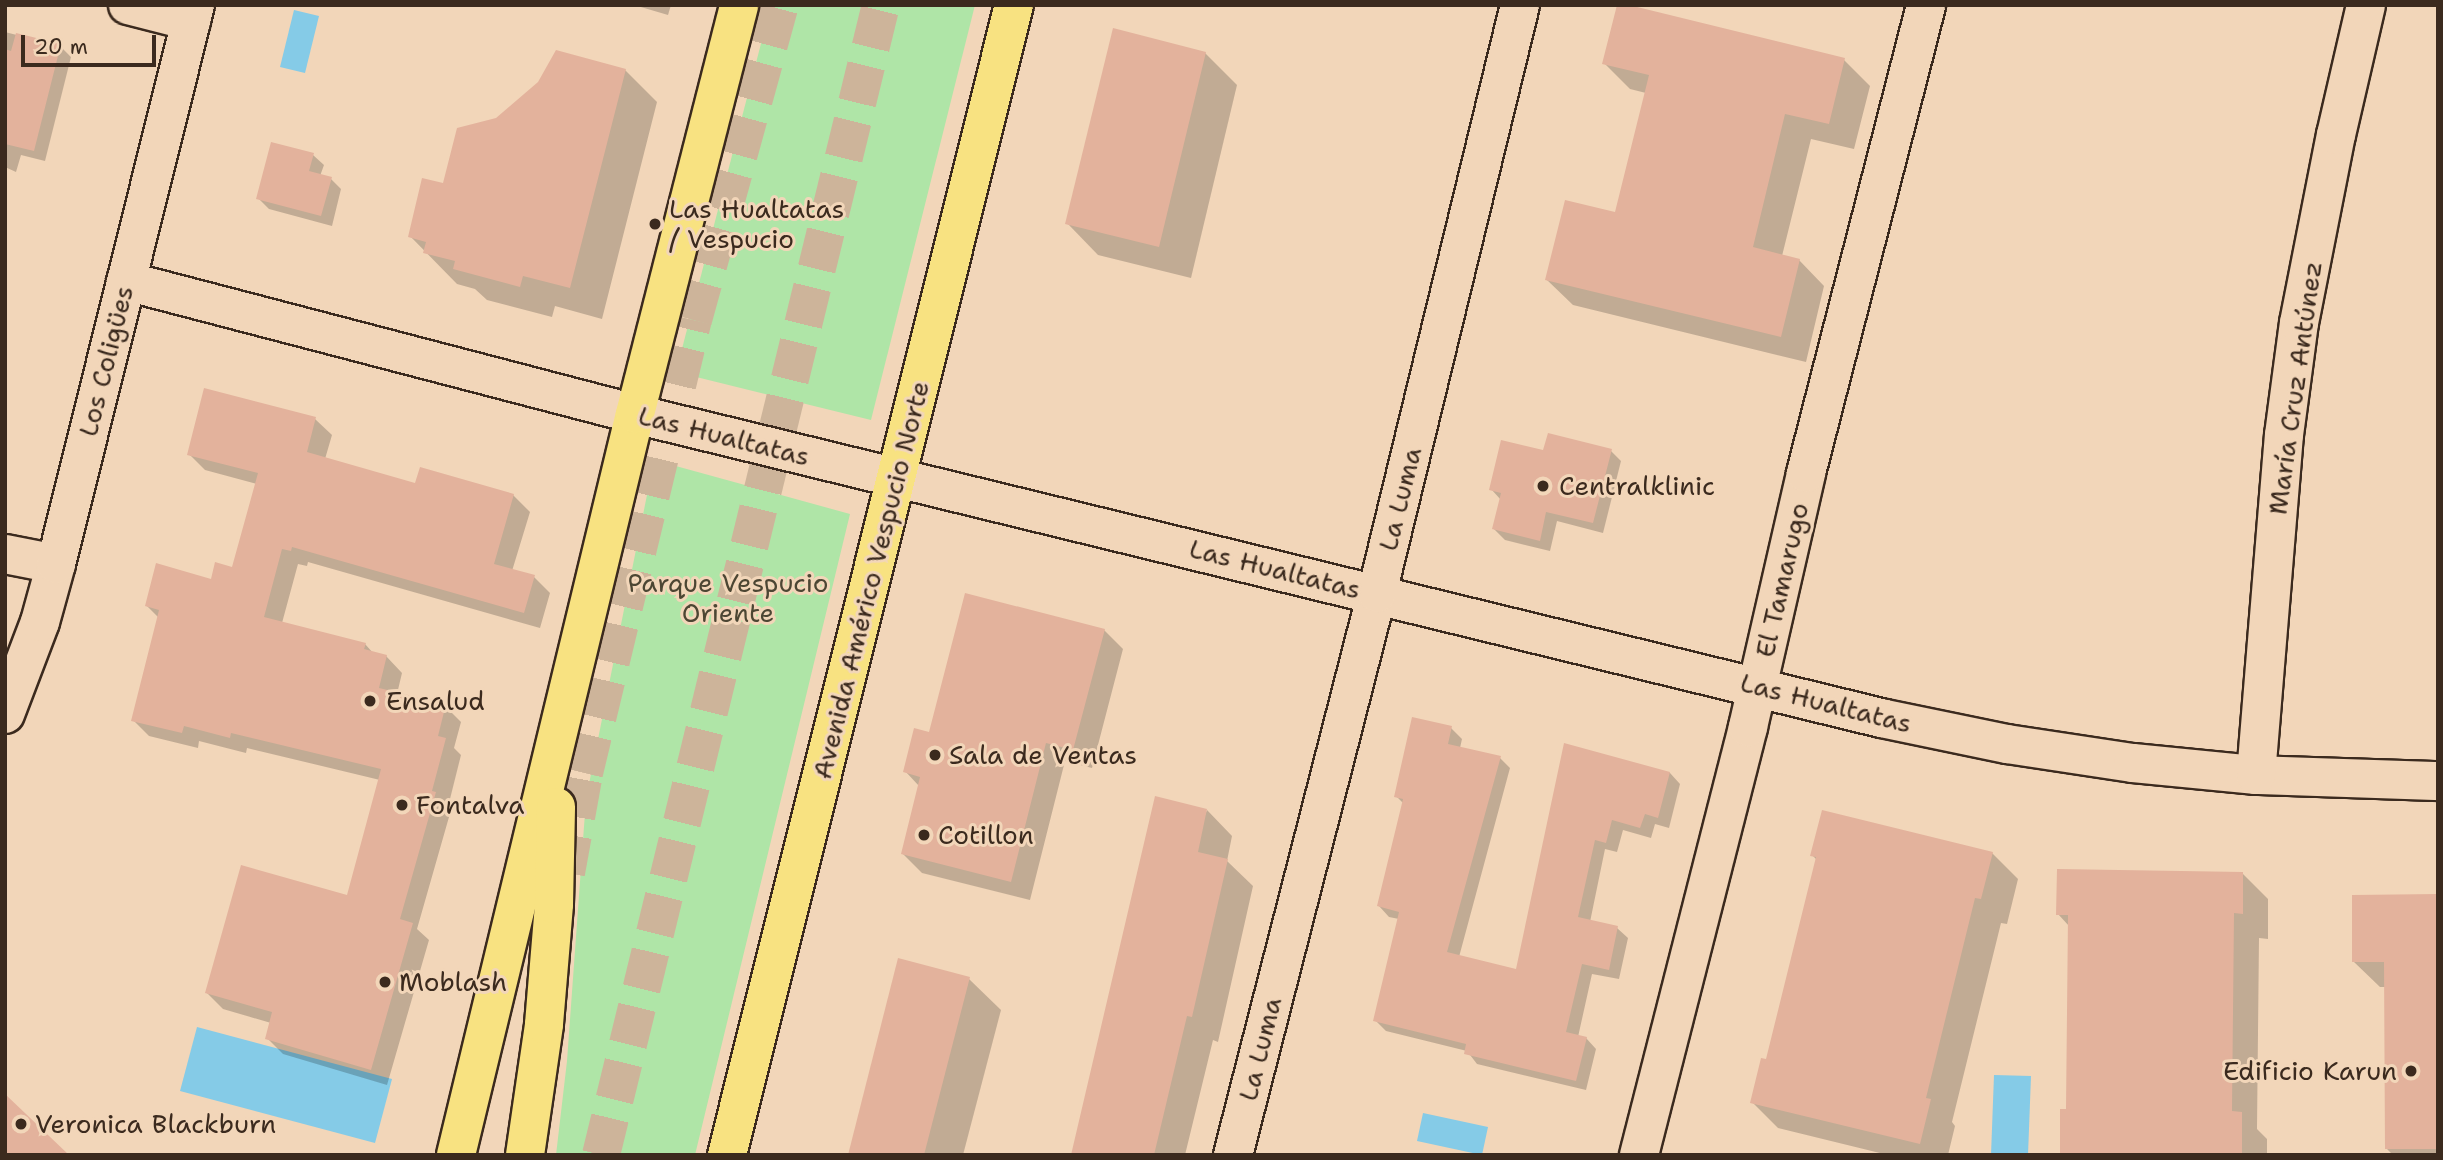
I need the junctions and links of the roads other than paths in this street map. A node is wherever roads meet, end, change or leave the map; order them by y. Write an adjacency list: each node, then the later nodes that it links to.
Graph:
1 (128, 5): 7 (street)
2 (739, 5): 9 (main road)
3 (1014, 5): 10 (main road, Avenida Américo Vespucio Norte)
4 (1520, 5): 13 (street, La Luma)
5 (1926, 5): 14 (street, El Tamarugo)
6 (2366, 5): 17 (street, María Cruz Antúnez)
7 (193, 13): 8 (street, Los Coligües)
8 (125, 281): 9 (street, Las Hualtatas); 12 (street, Los Coligües)
9 (635, 414): 10 (street, Las Hualtatas); 16 (main road)
10 (898, 477): 13 (street, Las Hualtatas); 21 (main road, Avenida Américo Vespucio Norte)
11 (5, 554): 12 (street)
12 (56, 564): 15 (street, Los Coligües)
13 (1377, 593): 14 (street, Las Hualtatas); 22 (street, La Luma)
14 (1757, 686): 17 (street, Las Hualtatas); 23 (street, El Tamarugo)
15 (5, 713)
16 (558, 732): 19 (main road); 20 (main road)
17 (2256, 775): 18 (street, Las Hualtatas)
18 (2438, 781)
19 (456, 1155)
20 (525, 1155)
21 (727, 1155)
22 (1233, 1155)
23 (1639, 1155)

